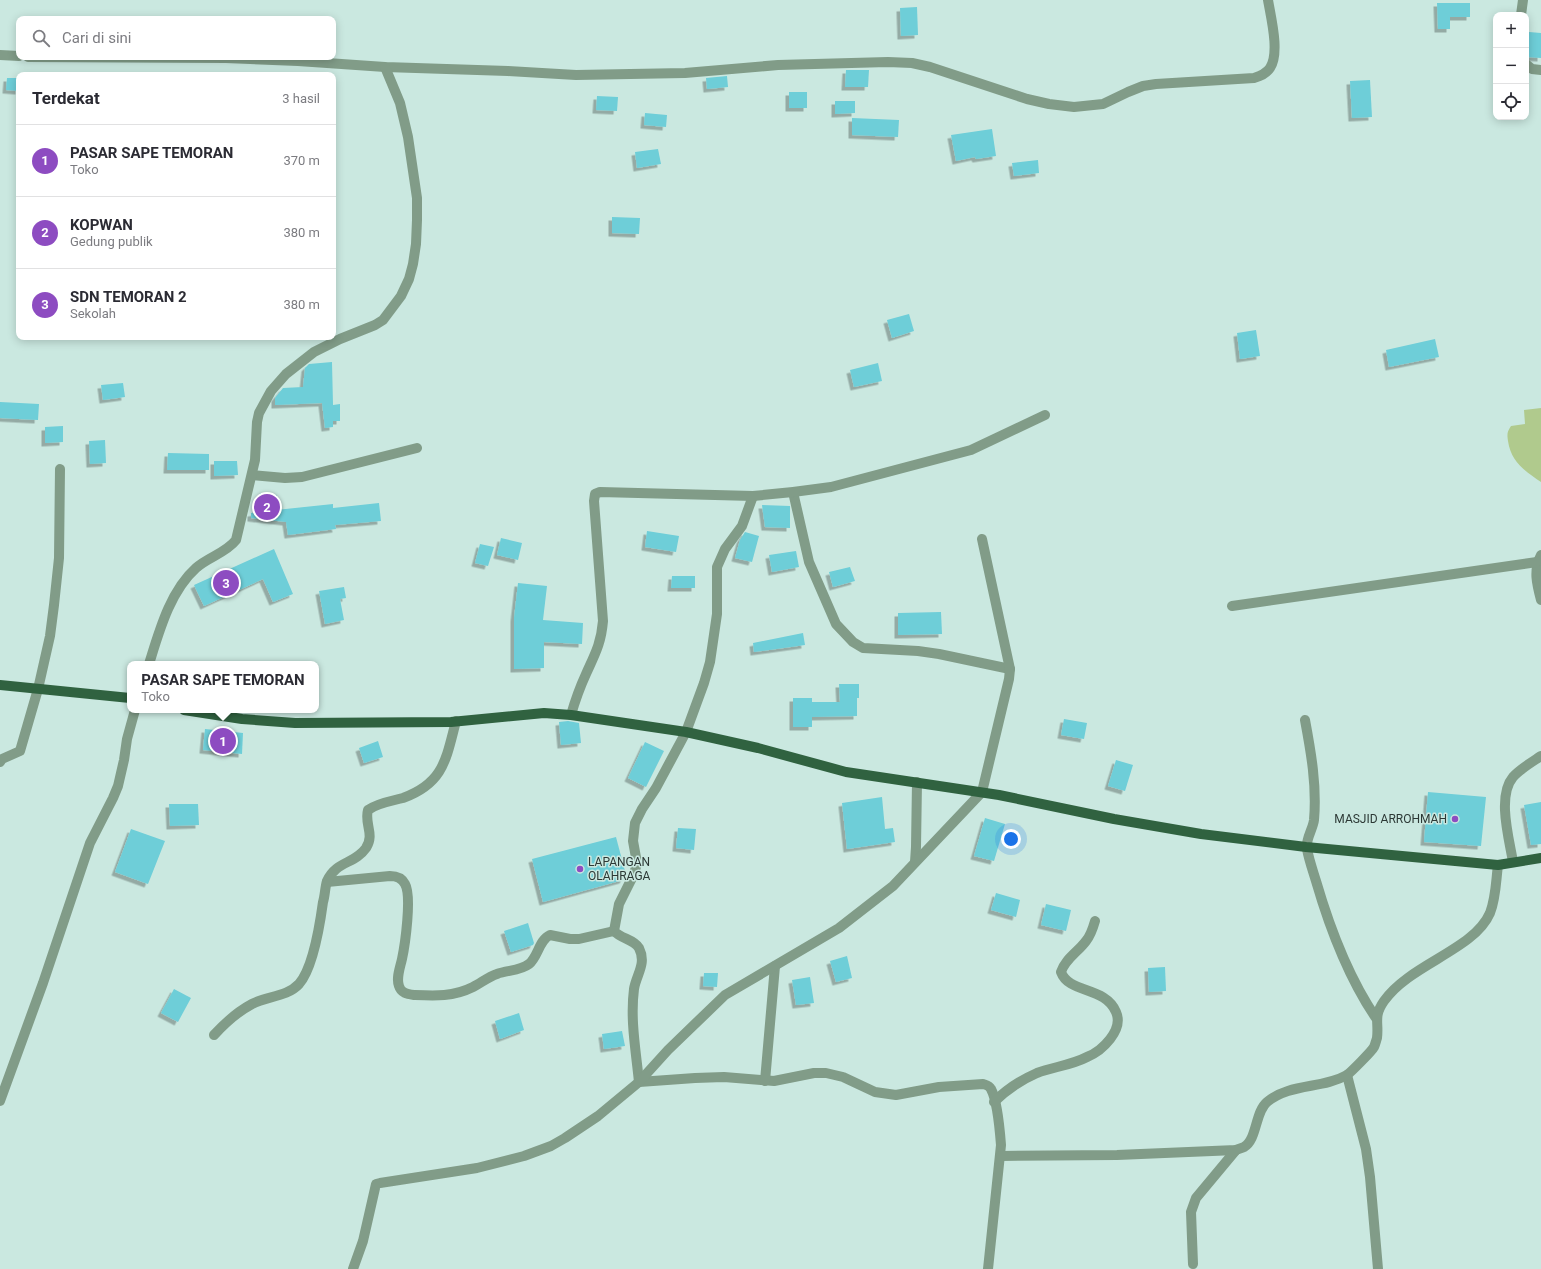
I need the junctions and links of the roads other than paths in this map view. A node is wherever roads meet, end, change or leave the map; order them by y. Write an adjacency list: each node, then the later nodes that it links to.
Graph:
1 (1268, 0): 8 (street)
2 (1523, 0): 3 (street)
3 (1521, 12)
4 (0, 55): 5 (street)
5 (16, 56)
6 (274, 60): 8 (street)
7 (1529, 66): 9 (street)
8 (385, 67): 13 (street)
9 (1541, 70)
10 (1045, 415): 14 (street)
11 (417, 448): 13 (street)
12 (60, 469): 23 (street)
13 (252, 475): 20 (street)
14 (793, 492): 15 (street); 21 (street)
15 (753, 496): 27 (street); 30 (street)
16 (982, 539): 21 (street)
17 (1539, 559): 18 (street); 19 (street)
18 (1541, 600)
19 (1232, 606)
20 (150, 661)
21 (1010, 669): 34 (street)
22 (0, 685): 23 (main road)
23 (38, 689): 24 (main road); 32 (street)
24 (127, 698)
25 (134, 713): 49 (street)
26 (203, 713): 29 (main road)
27 (571, 715): 29 (main road); 30 (main road)
28 (1305, 720): 35 (street)
29 (456, 721): 40 (street)
30 (686, 732): 33 (main road); 42 (street)
31 (1541, 756): 38 (street)
32 (0, 762)
33 (916, 782): 34 (main road); 37 (street)
34 (982, 792): 35 (main road); 37 (street)
35 (1306, 847): 39 (main road); 44 (street)
36 (1541, 858): 38 (main road)
37 (915, 862): 43 (street)
38 (1513, 862): 39 (main road)
39 (1498, 865): 44 (street)
40 (327, 882): 42 (street); 45 (street)
41 (1095, 921): 50 (street)
42 (614, 931): 48 (street)
43 (775, 966): 47 (street); 48 (street)
44 (1376, 1018): 46 (street)
45 (214, 1035)
46 (1347, 1075): 51 (street); 56 (street)
47 (765, 1081): 48 (street); 50 (street)
48 (640, 1082): 54 (street)
49 (0, 1101)
50 (994, 1102): 52 (street)
51 (1236, 1150): 52 (street); 53 (street)
52 (1001, 1156): 55 (street)
53 (1193, 1264)
54 (353, 1269)
55 (988, 1269)
56 (1378, 1269)

